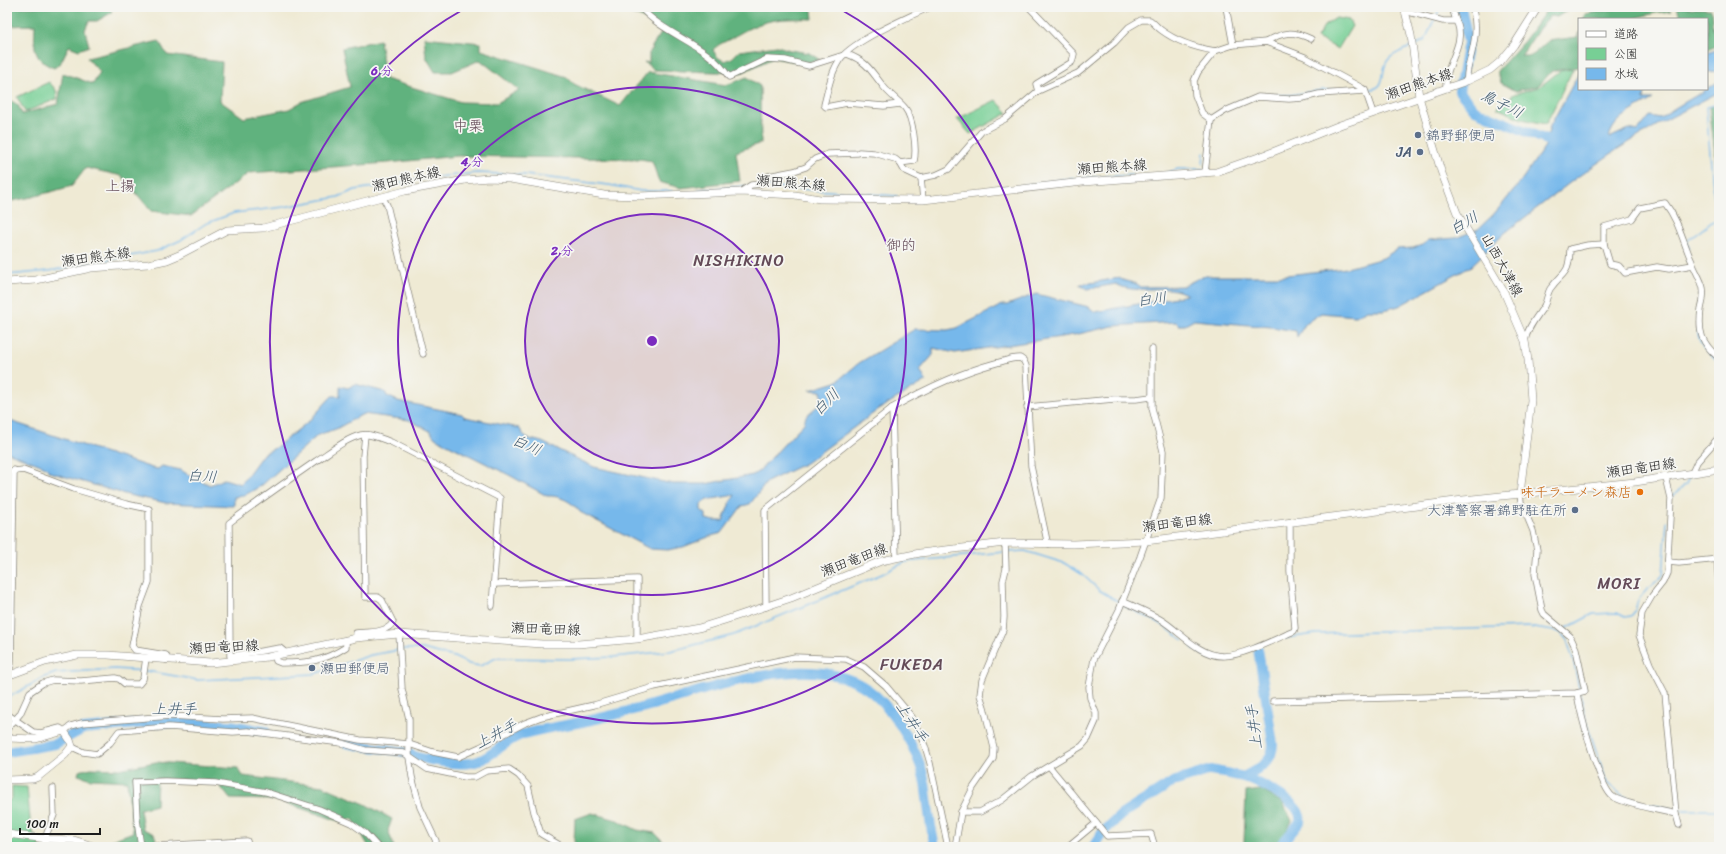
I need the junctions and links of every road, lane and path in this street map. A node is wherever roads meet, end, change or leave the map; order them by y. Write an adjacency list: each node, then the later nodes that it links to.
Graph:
1 (640, 7): 14 (street)
2 (930, 7): 14 (street)
3 (1029, 7): 18 (street)
4 (1226, 7): 12 (street)
5 (1452, 7): 9 (street)
6 (1472, 7): 15 (street)
7 (1538, 7): 15 (main road, 瀬田熊本線)
8 (1405, 9): 9 (street); 19 (main road, 山西大津線)
9 (1456, 21): 16 (street)
10 (1312, 39): 11 (street)
11 (1266, 42): 12 (street); 17 (street)
12 (1233, 46): 13 (street)
13 (1215, 52): 18 (street); 22 (street)
14 (847, 54): 20 (street); 20 (street)
15 (1467, 81): 16 (main road, 瀬田熊本線)
16 (1446, 88): 19 (main road, 瀬田熊本線)
17 (1365, 90): 21 (street); 22 (street)
18 (1038, 91): 25 (street)
19 (1419, 97): 21 (main road, 瀬田熊本線); 32 (main road, 山西大津線)
20 (900, 104): 23 (street)
21 (1373, 113): 24 (main road, 瀬田熊本線)
22 (1211, 120): 24 (street)
23 (900, 163): 25 (street); 26 (street)
24 (1205, 172): 28 (main road, 瀬田熊本線)
25 (921, 178): 28 (street)
26 (740, 192): 27 (main road, 瀬田熊本線); 28 (main road, 瀬田熊本線)
27 (383, 198): 31 (main road, 瀬田熊本線); 34 (street)
28 (923, 200)
29 (1604, 244): 30 (street); 30 (street); 32 (street)
30 (1692, 265): 35 (street)
31 (7, 282)
32 (1524, 341): 46 (main road, 山西大津線)
33 (1152, 349): 36 (street)
34 (423, 354)
35 (1719, 358)
36 (1151, 397): 37 (street); 48 (street)
37 (1027, 407): 38 (street); 50 (street)
38 (892, 408): 51 (street); 58 (street)
39 (365, 435): 54 (street); 60 (street); 64 (street)
40 (1719, 437): 44 (street)
41 (14, 470): 43 (street); 61 (street); 67 (street)
42 (1719, 470): 44 (main road, 瀬田竜田線)
43 (7, 472)
44 (1692, 473): 45 (main road, 瀬田竜田線)
45 (1666, 478): 46 (main road, 瀬田竜田線); 53 (street)
46 (1520, 494): 47 (main road, 瀬田竜田線); 70 (street)
47 (1290, 522): 48 (main road, 瀬田竜田線); 56 (street)
48 (1146, 541): 50 (main road, 瀬田竜田線); 56 (street)
49 (1005, 543): 50 (main road, 瀬田竜田線); 51 (main road, 瀬田竜田線); 83 (street)
50 (1049, 544)
51 (896, 558): 58 (main road, 瀬田竜田線)
52 (1718, 559): 53 (street); 55 (street)
53 (1668, 562): 84 (street)
54 (494, 584): 57 (street); 63 (street)
55 (1719, 586)
56 (1121, 603): 80 (street)
57 (492, 606)
58 (766, 607): 63 (main road, 瀬田竜田線)
59 (399, 634): 60 (main road, 瀬田竜田線); 63 (main road, 瀬田竜田線); 78 (street)
60 (356, 638): 62 (main road, 瀬田竜田線)
61 (9, 640): 68 (street)
62 (346, 640): 64 (main road, 瀬田竜田線); 65 (street)
63 (637, 640)
64 (286, 653): 65 (main road, 瀬田竜田線)
65 (275, 656): 67 (main road, 瀬田竜田線)
66 (146, 658): 67 (main road, 瀬田竜田線); 69 (main road, 瀬田竜田線); 73 (street)
67 (167, 660)
68 (7, 668)
69 (7, 676)
70 (1577, 693): 71 (street); 84 (street)
71 (1274, 702)
72 (7, 714): 73 (street)
73 (16, 719): 74 (street); 75 (street)
74 (7, 729)
75 (64, 732): 76 (main road); 77 (main road); 78 (street)
76 (7, 738)
77 (71, 743): 79 (street); 81 (main road)
78 (409, 745): 79 (street); 95 (street)
79 (409, 756): 93 (street); 94 (street)
80 (1049, 766): 83 (street); 85 (street)
81 (7, 780)
82 (53, 788): 88 (street)
83 (960, 812): 96 (street)
84 (1676, 814): 86 (street)
85 (1096, 823): 97 (street); 98 (street)
86 (1679, 825)
87 (7, 834): 88 (main road)
88 (47, 839): 89 (street); 90 (main road)
89 (44, 847)
90 (96, 847)
91 (248, 847): 92 (street)
92 (378, 847)
93 (435, 847)
94 (563, 847)
95 (948, 847)
96 (955, 847)
97 (1067, 847)
98 (1155, 847)

